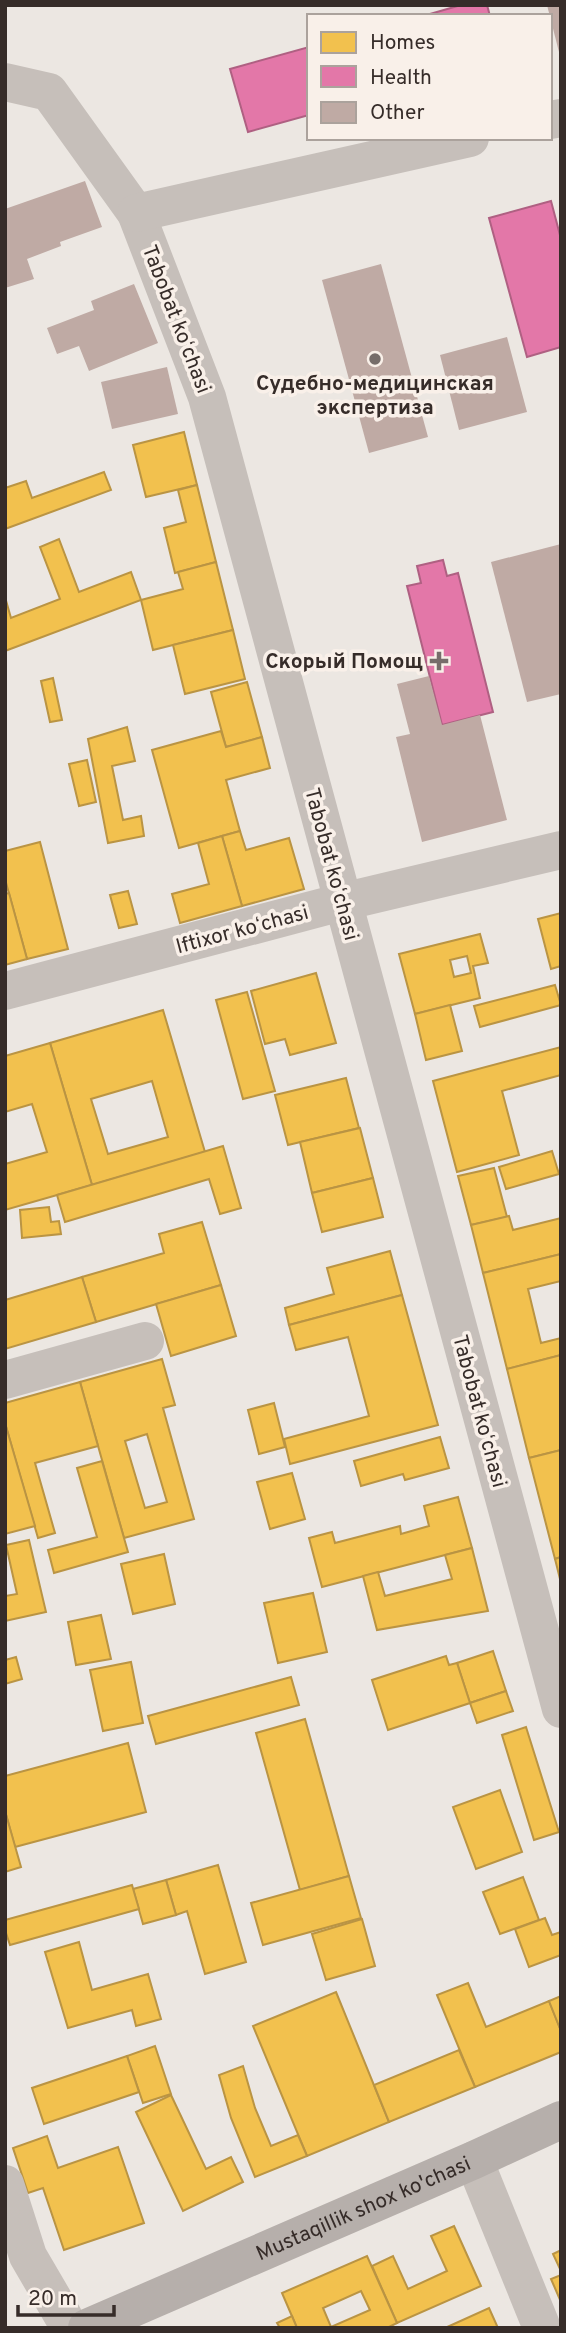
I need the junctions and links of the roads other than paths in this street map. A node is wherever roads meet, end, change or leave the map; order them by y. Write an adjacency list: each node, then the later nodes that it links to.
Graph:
1 (5, 82): 3 (street, Tabobat koʻchasi)
2 (461, 140): 3 (street)
3 (136, 213): 5 (street, Tabobat koʻchasi)
4 (561, 850): 5 (street, Iftixor koʻchasi)
5 (342, 902): 6 (street, Iftixor koʻchasi); 9 (street, Tabobat koʻchasi)
6 (5, 991)
7 (145, 1341): 8 (street)
8 (5, 1380)
9 (561, 1709)
10 (561, 2120): 11 (main road, Mustaqillik shox ko'chasi)
11 (474, 2160): 14 (main road, Mustaqillik shox ko'chasi); 15 (street)
12 (5, 2184): 13 (street)
13 (70, 2328)
14 (87, 2328)
15 (542, 2328)

